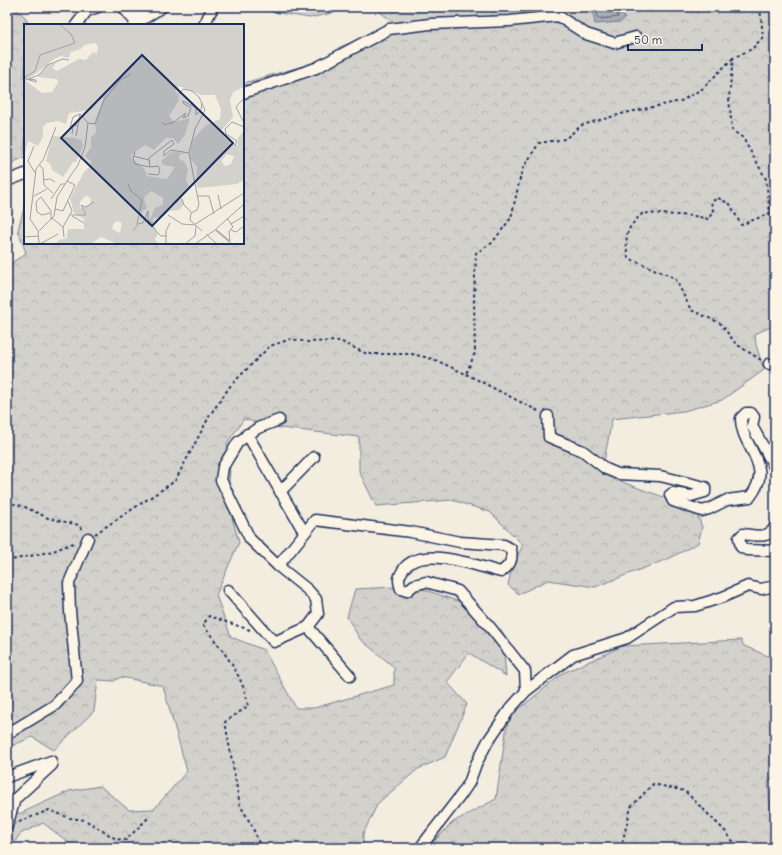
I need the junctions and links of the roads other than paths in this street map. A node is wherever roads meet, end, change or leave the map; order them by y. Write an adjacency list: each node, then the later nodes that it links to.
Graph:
1 (98, 7): 6 (street)
2 (123, 7): 5 (street)
3 (162, 7): 5 (street)
4 (212, 7): 8 (street)
5 (147, 16): 7 (street)
6 (77, 24)
7 (135, 24)
8 (204, 24)
9 (636, 37): 10 (street)
10 (244, 93)
11 (24, 174): 12 (street)
12 (7, 181)
13 (548, 416): 17 (street)
14 (279, 420): 15 (street)
15 (247, 434): 18 (street); 23 (street)
16 (314, 457): 18 (street)
17 (775, 468)
18 (280, 492): 20 (street)
19 (775, 526): 22 (street)
20 (304, 532): 23 (street); 28 (street)
21 (88, 538): 29 (street)
22 (775, 551)
23 (278, 566): 26 (street)
24 (775, 586): 28 (street)
25 (228, 590): 26 (street)
26 (308, 627): 27 (street)
27 (350, 676)
28 (526, 691): 32 (street)
29 (7, 734)
30 (7, 777): 31 (street)
31 (10, 826)
32 (420, 848)

